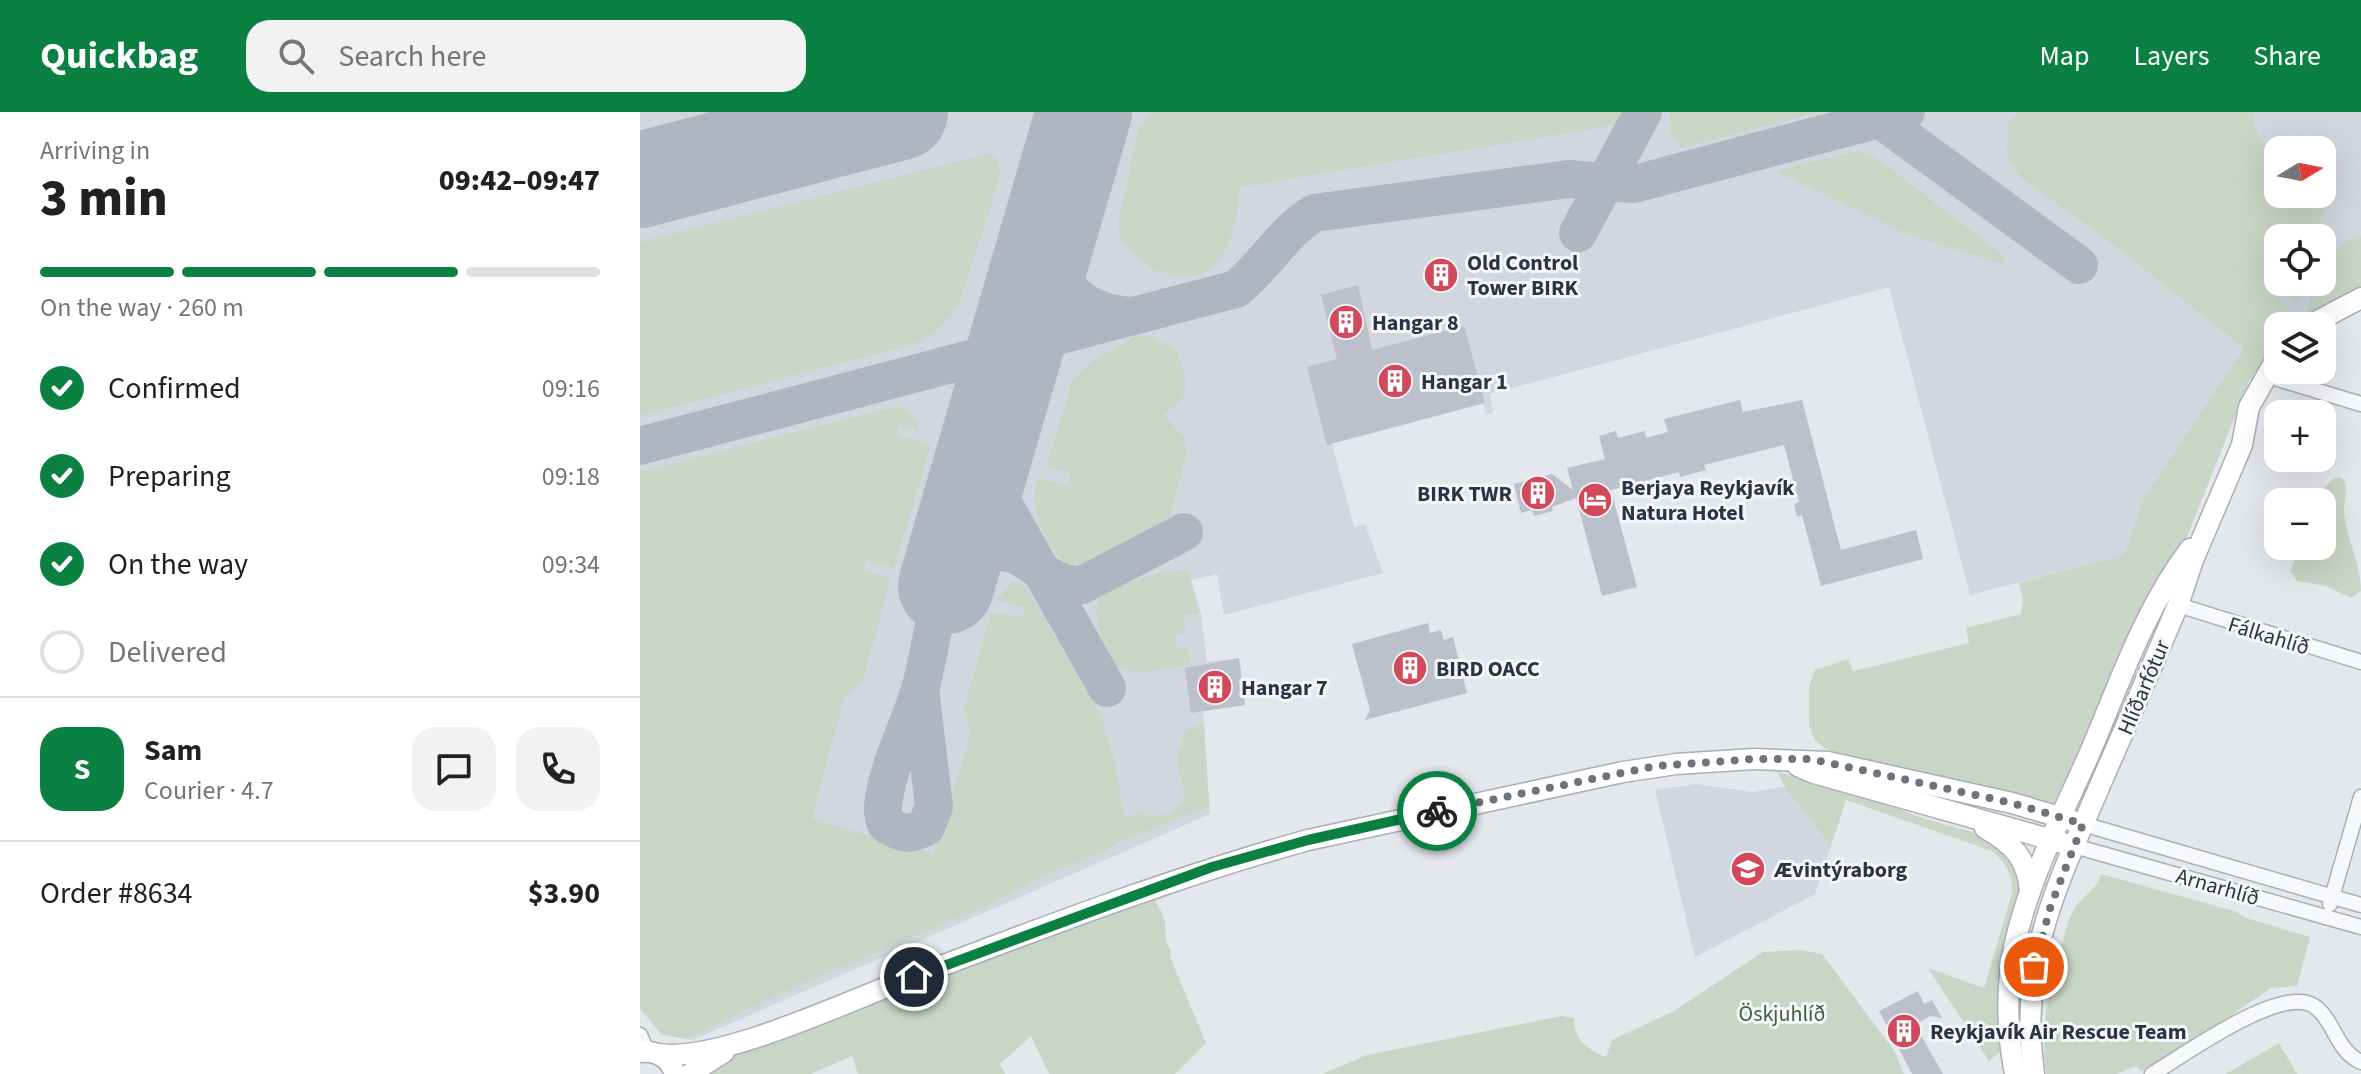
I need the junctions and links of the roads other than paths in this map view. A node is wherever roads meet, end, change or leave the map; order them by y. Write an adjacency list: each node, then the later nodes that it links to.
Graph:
1 (2361, 298): 2 (street)
2 (2336, 313)
3 (2264, 381): 7 (street, Hlíðarfótur)
4 (2276, 384): 7 (street, Hlíðarfótur)
5 (2306, 384): 6 (street)
6 (2361, 404)
7 (2245, 435): 8 (street, Hlíðarfótur)
8 (2207, 526): 9 (street, Hlíðarfótur); 14 (street, Hlíðarfótur)
9 (2178, 605): 10 (street, Fálkahlíð); 15 (street, Hlíðarfótur)
10 (2361, 662)
11 (1789, 761): 13 (street); 14 (street); 23 (street)
12 (2361, 797): 19 (street)
13 (1961, 814): 16 (street); 18 (street)
14 (2061, 818): 15 (street); 16 (street, Hlíðarfótur)
15 (2083, 824): 17 (street, Hlíðarfótur); 19 (street, Arnarhlíð)
16 (2051, 840): 17 (street); 18 (street, Hlíðarfótur)
17 (2074, 846): 21 (street, Arnarhlíð); 29 (street, Hlíðarfótur)
18 (2030, 892): 28 (street, Hlíðarfótur)
19 (2332, 897): 20 (street, Arnarhlíð); 21 (street)
20 (2361, 905)
21 (2327, 917): 22 (street, Arnarhlíð)
22 (2361, 927)
23 (741, 1042): 24 (street); 27 (street)
24 (647, 1048): 26 (street)
25 (2361, 1062): 30 (street)
26 (675, 1074)
27 (690, 1074)
28 (2015, 1074)
29 (2034, 1074)
30 (2152, 1074)

